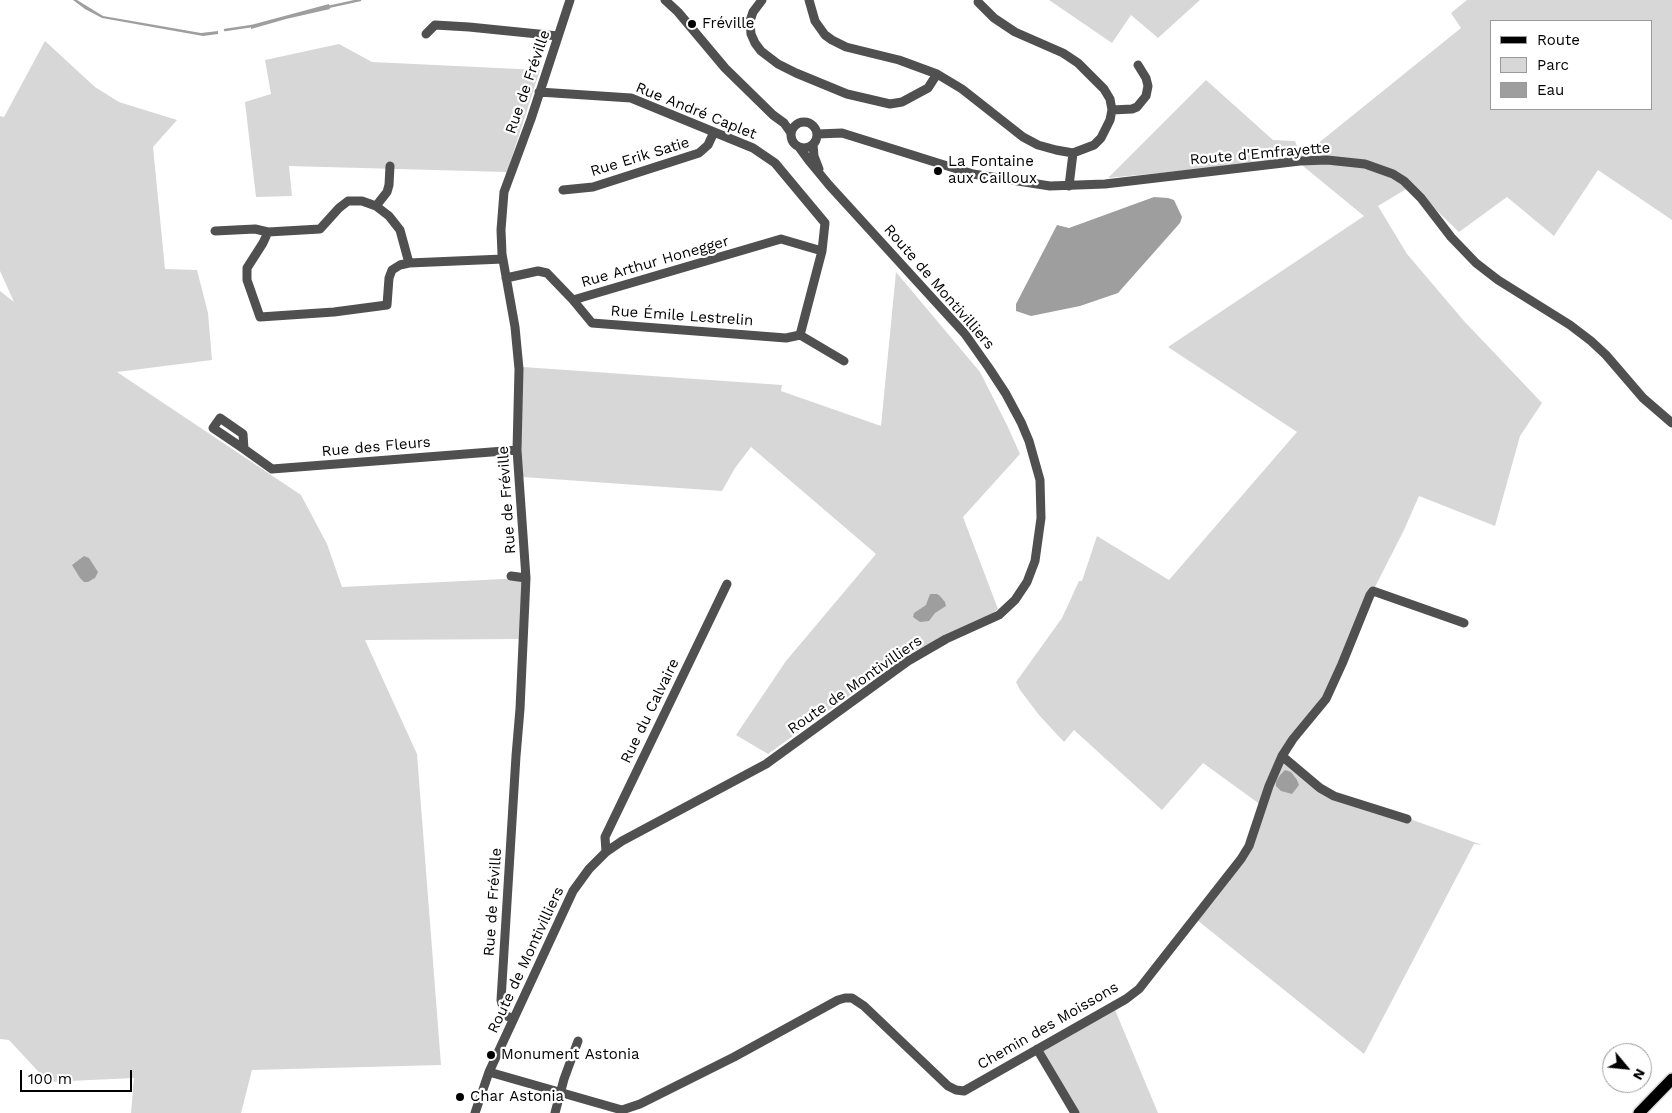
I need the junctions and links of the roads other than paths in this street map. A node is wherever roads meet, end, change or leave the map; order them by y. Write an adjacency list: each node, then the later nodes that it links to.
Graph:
1 (570, 0): 7 (street, Rue de Fréville)
2 (665, 0): 11 (street)
3 (762, 0): 9 (street)
4 (809, 0): 9 (street)
5 (978, 2): 12 (street)
6 (426, 34): 7 (street)
7 (558, 36): 10 (street, Rue de Fréville)
8 (1138, 65): 12 (street)
9 (937, 74): 19 (street)
10 (539, 92): 14 (street, Rue André Caplet); 28 (street, Rue de Fréville)
11 (760, 101): 13 (street); 15 (street)
12 (1112, 110): 19 (street)
13 (799, 122): 15 (street); 16 (street)
14 (714, 132): 23 (street, Rue Erik Satie); 27 (street, Rue André Caplet)
15 (791, 133): 18 (street)
16 (818, 134): 17 (street); 22 (street, Route d'Emfrayette)
17 (813, 144): 18 (street); 21 (street, Route de Montivilliers)
18 (799, 147): 21 (street, Route de Montivilliers)
19 (1072, 153): 22 (street)
20 (390, 166): 24 (street)
21 (822, 176): 43 (street, Route de Montivilliers)
22 (1069, 186): 34 (street, Route d'Emfrayette)
23 (562, 190)
24 (376, 206): 26 (street); 29 (street)
25 (215, 231): 26 (street)
26 (268, 232): 29 (street)
27 (822, 251): 31 (street, Rue Arthur Honegger); 32 (street, Rue André Caplet)
28 (503, 259): 29 (street); 30 (street, Rue de Fréville)
29 (409, 263)
30 (506, 278): 31 (street, Rue Arthur Honegger); 36 (street, Rue de Fréville)
31 (573, 300): 32 (street, Rue Émile Lestrelin)
32 (800, 335): 33 (street)
33 (844, 361)
34 (1672, 424)
35 (244, 449): 36 (street, Rue des Fleurs)
36 (517, 450): 38 (street, Rue de Fréville)
37 (511, 576): 38 (street)
38 (526, 578): 44 (street, Rue de Fréville)
39 (727, 584): 43 (street, Rue du Calvaire)
40 (1464, 623): 41 (street, Chemin des Moissons)
41 (1282, 756): 42 (street); 46 (street, Chemin des Moissons)
42 (1407, 819)
43 (606, 852): 44 (street, Route de Montivilliers)
44 (515, 1016): 47 (street, Route de Montivilliers)
45 (578, 1041): 49 (street)
46 (1037, 1050): 49 (street, Chemin des Moissons); 52 (street)
47 (489, 1072): 49 (street); 50 (street, Route de Montivilliers)
48 (1672, 1079): 53 (main road)
49 (559, 1092): 51 (street)
50 (475, 1113)
51 (554, 1113)
52 (1075, 1113)
53 (1640, 1113)

